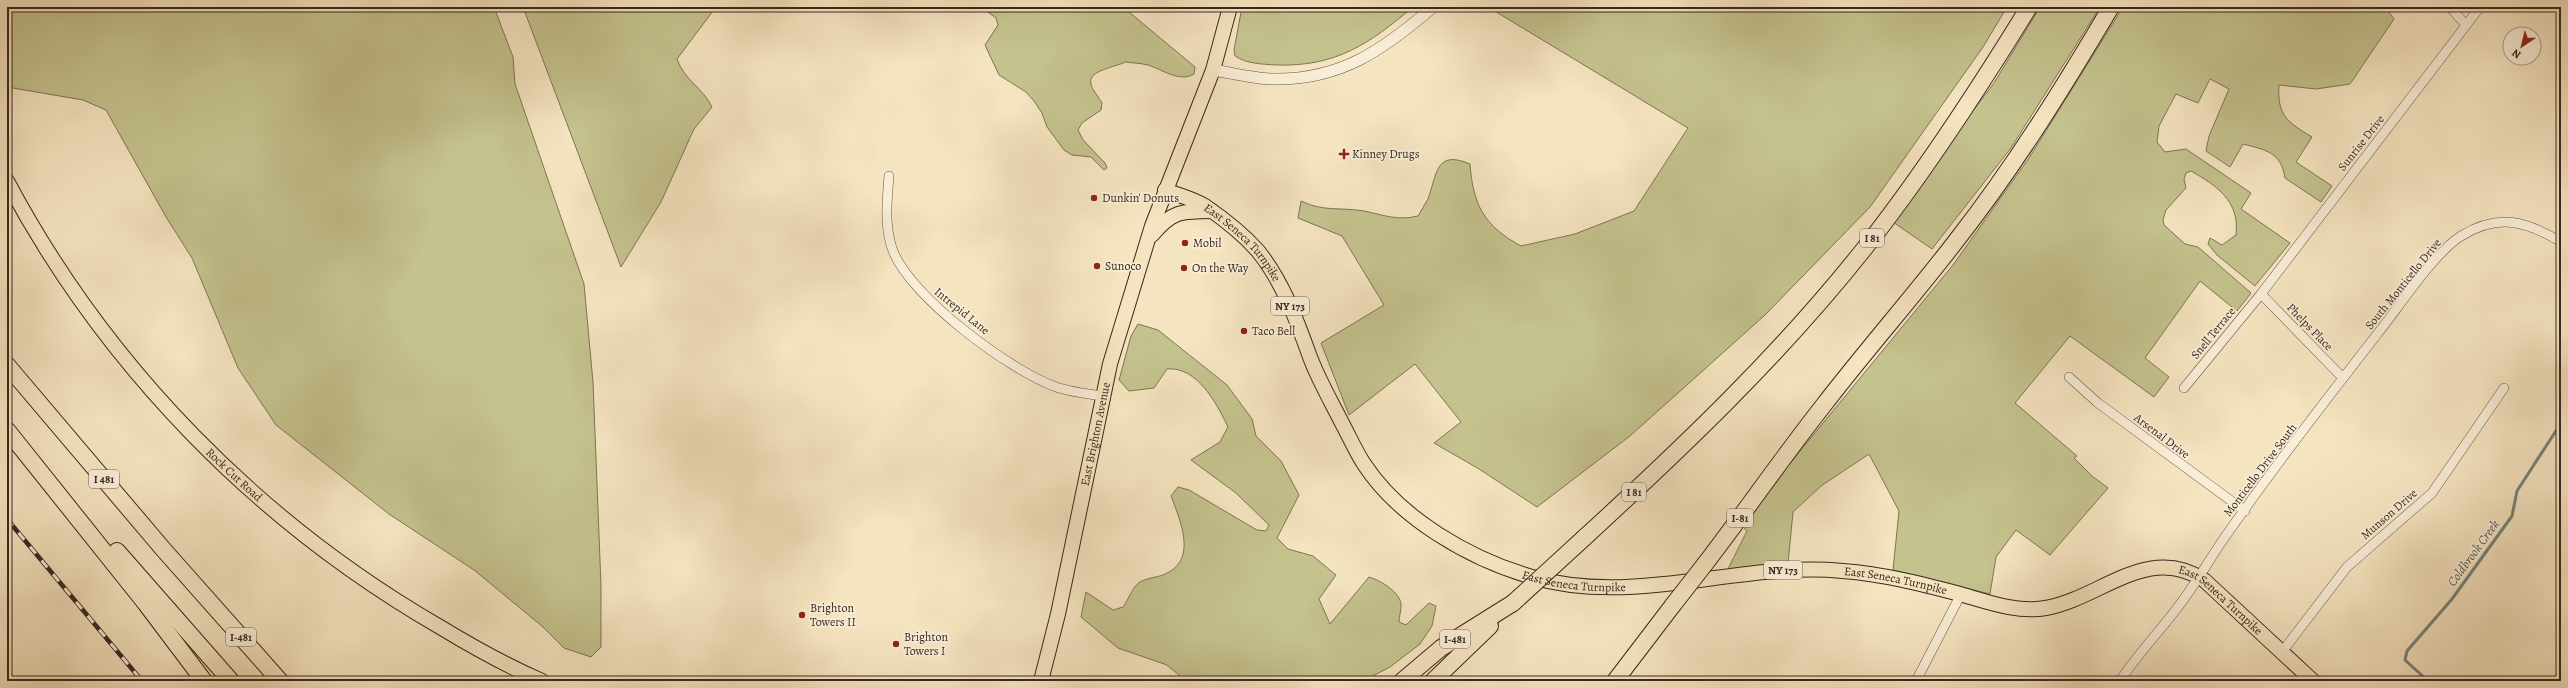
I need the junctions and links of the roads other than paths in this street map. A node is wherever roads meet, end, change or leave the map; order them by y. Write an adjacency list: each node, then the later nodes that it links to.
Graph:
1 (1230, 7): 8 (main road)
2 (1433, 7): 8 (street)
3 (2029, 7): 28 (highway, I 81, bridge)
4 (2111, 7): 37 (highway, I-81, bridge)
5 (2450, 7): 7 (street)
6 (2480, 7): 7 (street, Sunrise Drive)
7 (2466, 25): 15 (street, Sunrise Drive)
8 (1213, 70): 11 (main road)
9 (889, 176): 21 (street, Intrepid Lane)
10 (7, 181): 33 (main road, Rock Cut Road)
11 (1165, 190): 12 (main road, East Seneca Turnpike / NY 173); 13 (main road, East Brighton Avenue)
12 (1212, 212): 13 (main road); 27 (main road, East Seneca Turnpike / NY 173)
13 (1147, 242): 21 (main road, East Brighton Avenue)
14 (2561, 242): 18 (street, South Monticello Drive)
15 (2261, 294): 18 (street, Phelps Place); 19 (street, Snell Terrace)
16 (7, 365): 26 (highway, I 481)
17 (2069, 377): 24 (street, Arsenal Drive)
18 (2343, 378): 24 (street, Monticello Drive South)
19 (2184, 388)
20 (2504, 388): 29 (street, Munson Drive)
21 (1103, 396): 34 (main road, East Brighton Avenue)
22 (7, 430): 23 (highway)
23 (43, 472): 30 (highway); 31 (highway)
24 (2245, 511): 25 (street, Monticello Drive South)
25 (2198, 577): 27 (main road, East Seneca Turnpike / NY 173); 29 (main road, East Seneca Turnpike / NY 173); 39 (street, Monticello Drive South)
26 (202, 592): 32 (highway, I-481)
27 (1961, 594): 38 (street)
28 (1512, 604): 35 (highway, I-481); 36 (highway, I 81)
29 (2282, 652): 40 (main road, East Seneca Turnpike / NY 173)
30 (204, 681)
31 (231, 681)
32 (280, 681)
33 (542, 681)
34 (1041, 681)
35 (1402, 681)
36 (1433, 681)
37 (1615, 681)
38 (1916, 681)
39 (2120, 681)
40 (2313, 681)

